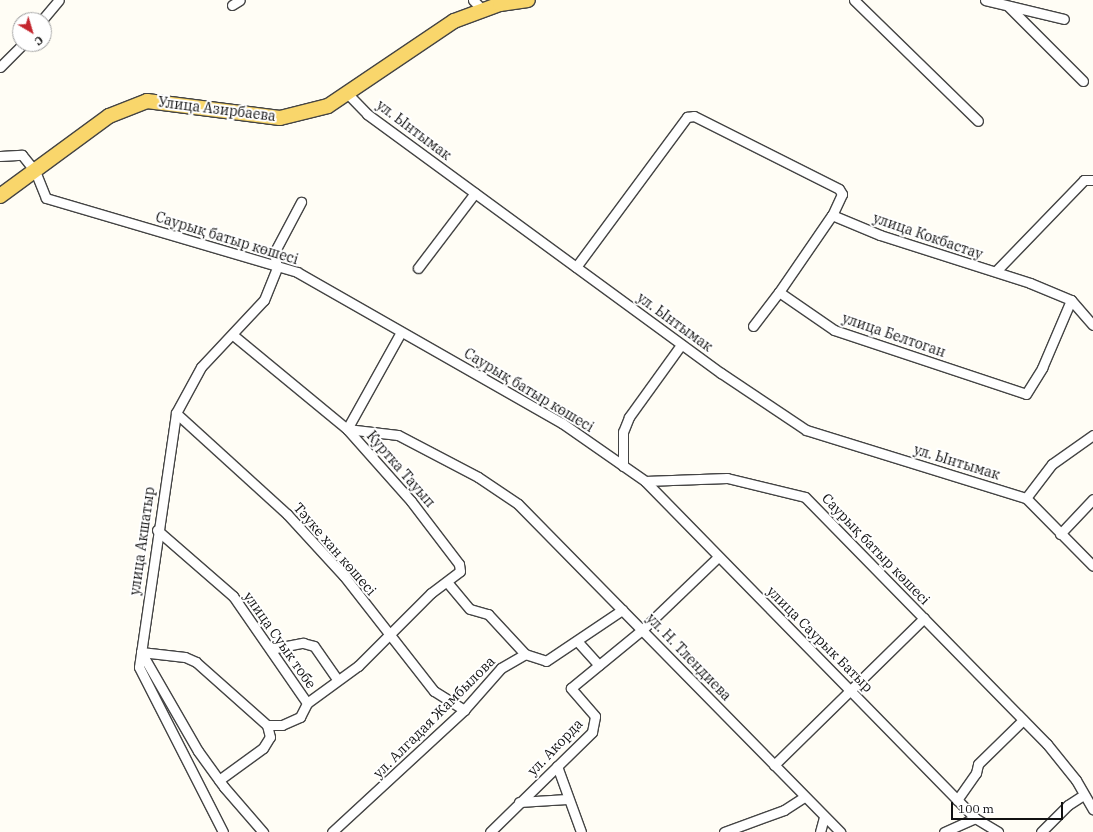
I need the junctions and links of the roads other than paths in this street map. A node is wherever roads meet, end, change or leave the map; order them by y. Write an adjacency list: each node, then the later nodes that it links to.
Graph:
1 (59, 0): 8 (street)
2 (473, 0): 7 (street)
3 (528, 0): 7 (main road, Улица Азирбаева)
4 (854, 0): 14 (street)
5 (985, 0): 6 (street)
6 (1008, 6): 9 (street); 12 (street)
7 (483, 10): 13 (main road, Улица Азирбаева)
8 (49, 12)
9 (1064, 19)
10 (15, 52): 11 (street)
11 (0, 67)
12 (1083, 81)
13 (347, 93): 16 (main road, Улица Азирбаева); 18 (street, ул. Ынтымак)
14 (978, 121)
15 (0, 156): 16 (street, Саурық батыр көшесі)
16 (35, 171): 19 (main road, Улица Азирбаева); 22 (street, Саурық батыр көшесі)
17 (1093, 180): 25 (street)
18 (475, 193): 23 (street, ул. Ынтымак); 24 (street)
19 (0, 196)
20 (301, 202): 22 (street)
21 (832, 215): 23 (street); 25 (street, улица Кокбастау); 26 (street)
22 (277, 266): 30 (street, Саурық батыр көшесі); 31 (street, улица Акшатыр)
23 (576, 267): 32 (street, ул. Ынтымак)
24 (418, 268)
25 (997, 270): 27 (street, улица Кокбастау)
26 (779, 292): 27 (street, улица Белтоган); 29 (street)
27 (1071, 300): 28 (street, улица Кокбастау)
28 (1093, 325)
29 (753, 326)
30 (401, 332): 34 (street); 36 (street, Саурық батыр көшесі)
31 (233, 335): 33 (street, улица Акшатыр); 34 (street, Куртка Тауып)
32 (681, 344): 36 (street); 38 (street, ул. Ынтымак)
33 (176, 413): 40 (street, улица Акшатыр); 48 (street, Тәуке хан көшесі)
34 (347, 429): 44 (street, Куртка Тауып); 45 (street, ул. Н. Тлендиева)
35 (1093, 435): 38 (street)
36 (623, 466): 37 (street, Саурық батыр көшесі)
37 (645, 481): 42 (street, улица Саурык Батыр); 46 (street, Саурық батыр көшесі)
38 (1026, 498): 41 (street)
39 (1093, 499): 41 (street)
40 (157, 530): 50 (street, улица Суык тобе); 51 (street, улица Акшатыр)
41 (1060, 534): 43 (street)
42 (717, 558): 47 (street, ул. Акорда); 55 (street, улица Саурык Батыр)
43 (1093, 566)
44 (447, 582): 48 (street, Куртка Тауып); 52 (street)
45 (622, 610): 47 (street, ул. Н. Тлендиева); 49 (street)
46 (924, 618): 55 (street); 58 (street, Саурық батыр көшесі)
47 (643, 629): 53 (street, ул. Акорда); 60 (street, ул. Н. Тлендиева)
48 (388, 634): 54 (street, Куртка Тауып); 57 (street, Тәуке хан көшесі)
49 (578, 642): 52 (street); 53 (street)
50 (271, 649): 54 (street); 56 (street, улица Суык тобе)
51 (141, 652): 59 (street); 62 (street); 72 (street, улица Акшатыр)
52 (525, 654): 57 (street, ул. Алгадая Жамбылова)
53 (598, 665): 61 (street, ул. Акорда)
54 (337, 679): 56 (street, Куртка Тауып)
55 (850, 688): 60 (street); 66 (street, улица Саурык Батыр)
56 (307, 703): 59 (street, Куртка Тауып)
57 (464, 710): 74 (street, ул. Алгадая Жамбылова)
58 (1023, 720): 63 (street, Саурық батыр көшесі); 66 (street)
59 (267, 725): 62 (street)
60 (774, 765): 64 (street, ул. Н. Тлендиева)
61 (557, 766): 65 (street); 67 (street, ул. Акорда)
62 (219, 780): 73 (street)
63 (1082, 796): 68 (street, Саурық батыр көшесі); 82 (street)
64 (804, 797): 69 (street, ул. Н. Тлендиева); 71 (street)
65 (568, 800): 67 (street); 76 (street)
66 (957, 800): 70 (street, улица Саурык Батыр)
67 (520, 802): 75 (street, ул. Акорда)
68 (1093, 810)
69 (824, 817): 78 (street); 79 (street, ул. Н. Тлендиева)
70 (975, 818): 80 (street); 81 (street, улица Саурык Батыр)
71 (736, 829): 77 (street)
72 (223, 832)
73 (263, 832)
74 (332, 832)
75 (490, 832)
76 (581, 832)
77 (724, 832)
78 (820, 832)
79 (840, 832)
80 (944, 832)
81 (998, 832)
82 (1041, 832)

